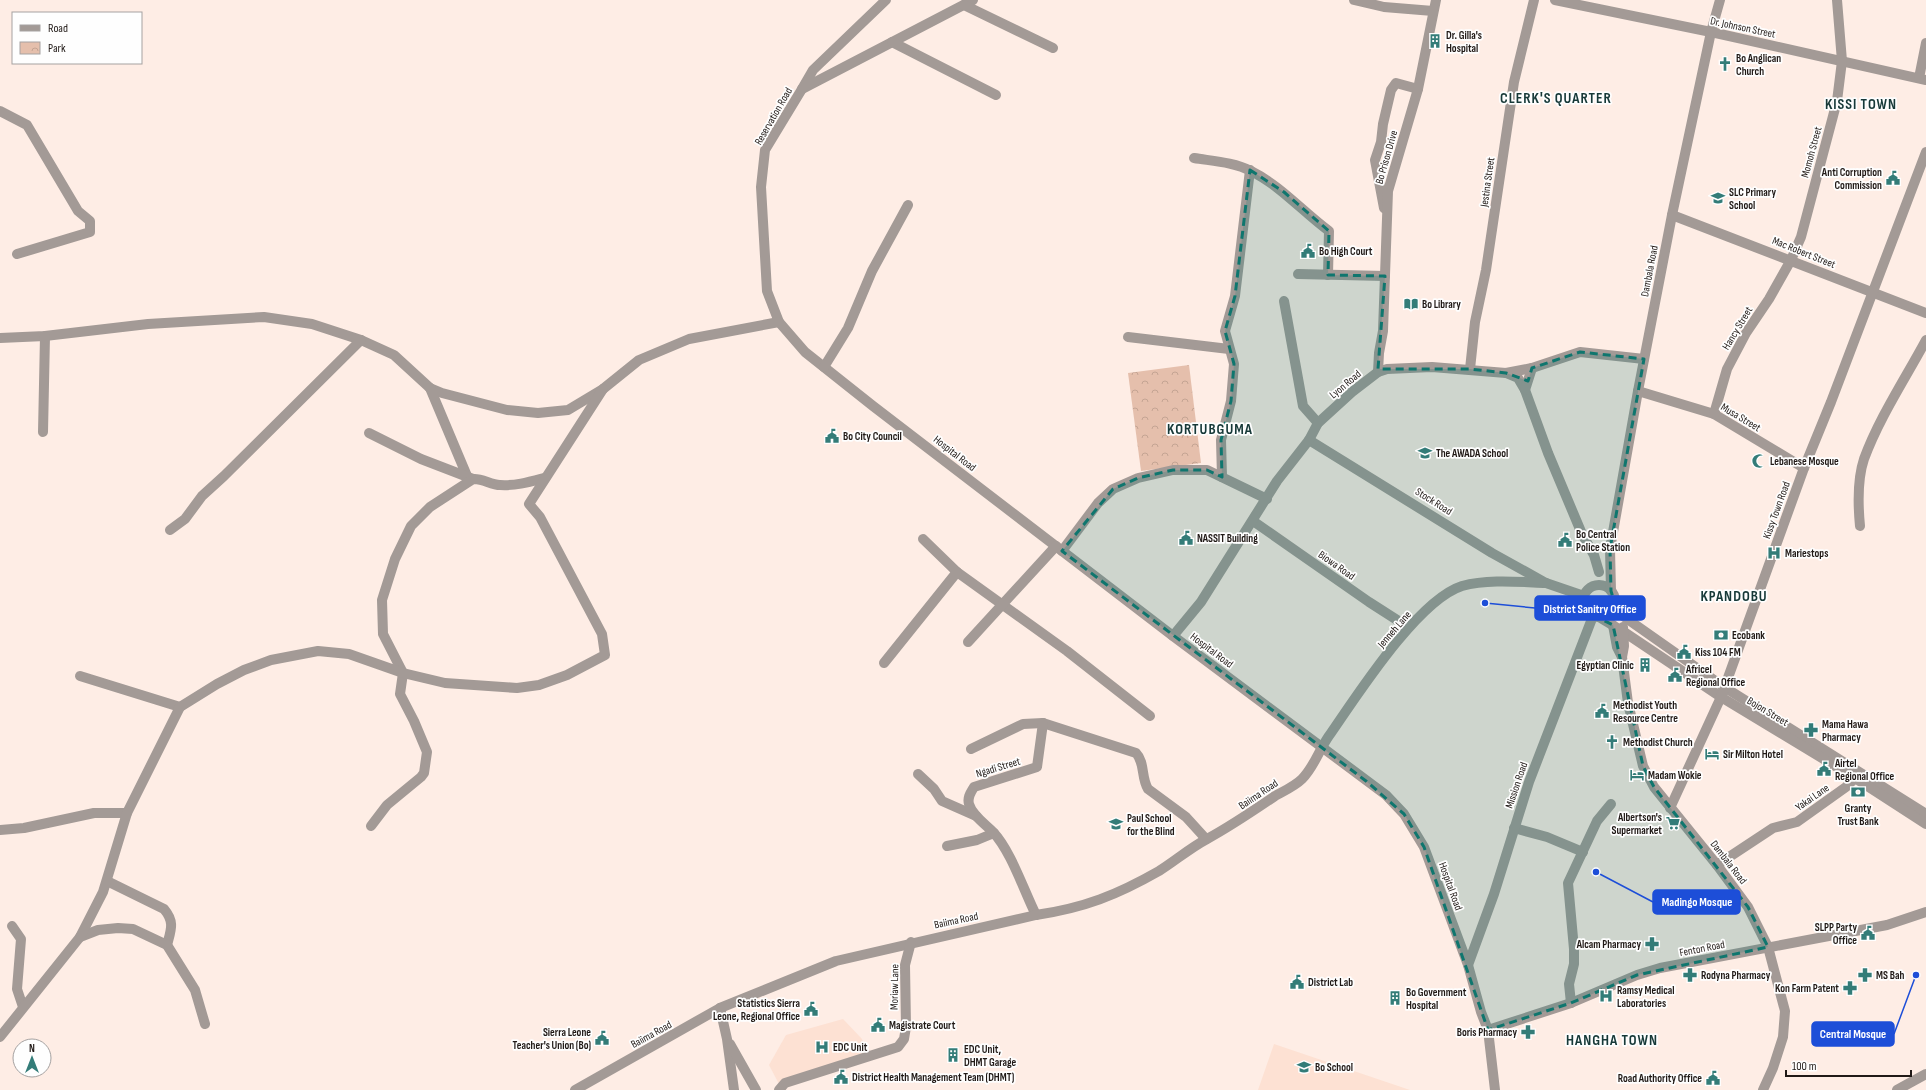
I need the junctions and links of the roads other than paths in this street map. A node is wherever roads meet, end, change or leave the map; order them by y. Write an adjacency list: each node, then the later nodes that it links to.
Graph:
1 (886, 0): 16 (street)
2 (1354, 0): 9 (street)
3 (1436, 0): 9 (street, Bo Prison Drive)
4 (1534, 0): 44 (street, Jestina Street)
5 (1555, 0): 10 (street, Dr. Johnson Street)
6 (1720, 0): 10 (street, Dambala Road)
7 (1837, 0): 14 (street, Momoh Street)
8 (969, 2): 11 (street, Reservation Road); 13 (street)
9 (1433, 11): 17 (street, Bo Prison Drive)
10 (1711, 32): 14 (street, Dr. Johnson Street); 24 (street, Dambala Road)
11 (892, 42): 16 (street, Reservation Road); 18 (street)
12 (1926, 43): 15 (street)
13 (1053, 48)
14 (1842, 61): 15 (street, Dr. Johnson Street); 27 (street, Momoh Street)
15 (1922, 79)
16 (802, 89): 34 (street, Reservation Road)
17 (1418, 89): 25 (street, Bo Prison Drive); 25 (street)
18 (996, 95)
19 (0, 111): 26 (street)
20 (1926, 152): 31 (street, Kissy Town Road)
21 (1194, 158): 22 (street)
22 (1250, 170): 29 (street); 40 (street)
23 (908, 205): 42 (street)
24 (1672, 215): 27 (street, Mac Robert Street); 41 (street, Dambala Road)
25 (1387, 219): 30 (street, Bo Prison Drive)
26 (17, 254)
27 (1791, 260): 31 (street, Mac Robert Street); 51 (street, Hancy Street)
28 (1298, 274): 29 (street)
29 (1328, 275): 30 (street)
30 (1385, 276): 45 (street, Bo Prison Drive)
31 (1872, 293): 33 (street, Mac Robert Street); 56 (street, Kissy Town Road)
32 (1284, 301): 52 (street)
33 (1926, 313)
34 (778, 322): 42 (street, Hospital Road); 48 (street)
35 (45, 336): 37 (street); 38 (street); 53 (street)
36 (1128, 337): 40 (street)
37 (0, 338)
38 (361, 340): 47 (street); 63 (street)
39 (1926, 340): 62 (street)
40 (1229, 349): 57 (street)
41 (1644, 359): 43 (street, Lyon Road); 50 (street, Dambala Road)
42 (824, 367): 66 (street, Hospital Road)
43 (1532, 368): 46 (street, Lyon Road); 49 (street)
44 (1470, 369): 45 (street, Lyon Road); 46 (street, Lyon Road)
45 (1378, 372): 52 (street, Lyon Road)
46 (1506, 373): 49 (street)
47 (430, 388): 48 (street); 58 (street)
48 (603, 389): 59 (street)
49 (1525, 390): 68 (street)
50 (1638, 391): 51 (street, Musa Street); 65 (street, Dambala Road)
51 (1714, 414): 56 (street, Musa Street)
52 (1318, 423): 55 (street, Lyon Road)
53 (44, 432)
54 (369, 433): 58 (street)
55 (1309, 440): 60 (street, Lyon Road); 69 (street, Stock Road)
56 (1804, 468): 85 (street, Kissy Town Road)
57 (1222, 477): 60 (street); 66 (street)
58 (470, 478): 59 (street); 83 (street)
59 (544, 478): 83 (street)
60 (1267, 499): 61 (street, Lyon Road)
61 (1253, 521): 77 (street, Biowa Road); 79 (street, Lyon Road)
62 (1860, 526)
63 (170, 530)
64 (924, 539): 67 (street)
65 (1610, 548): 68 (street, Dambala Road); 71 (street, Dambala Road)
66 (1059, 549): 73 (street); 79 (street, Hospital Road)
67 (957, 572): 73 (street); 82 (street)
68 (1599, 572): 70 (street, Dambala Road)
69 (1546, 583): 72 (street); 77 (street, Jenneh Lane)
70 (1593, 586): 71 (street); 72 (street)
71 (1611, 591): 74 (street)
72 (1584, 596): 75 (street)
73 (1002, 605): 80 (street); 88 (street)
74 (1617, 613): 75 (street); 78 (street, Dambala Road); 85 (street, Bojon Street)
75 (1596, 617): 76 (street, Bojon Street); 101 (street, Mission Road)
76 (1613, 625): 78 (street, Bojon Street); 81 (street, Dambala Road)
77 (1408, 627): 90 (street, Jenneh Lane)
78 (1624, 632): 81 (street, Dambala Road); 86 (street, Bojon Street)
79 (1173, 636): 90 (street, Hospital Road)
80 (968, 642)
81 (1622, 657): 95 (street, Dambala Road)
82 (884, 663)
83 (403, 673): 87 (street); 100 (street)
84 (80, 676): 87 (street)
85 (1724, 687): 86 (street, Kissy Town Road); 97 (street, Bojon Street)
86 (1721, 697): 93 (street, Bojon Street); 95 (street, Kissy Town Road)
87 (180, 708): 96 (street)
88 (1150, 716)
89 (1042, 723): 91 (street); 98 (street, Ngadi Street); 104 (street)
90 (1321, 747): 104 (street, Baiima Road); 116 (street, Hospital Road)
91 (971, 749)
92 (918, 774): 98 (street)
93 (1855, 778): 99 (street, Bojon Street); 107 (street, Yakai Lane)
94 (1611, 804): 106 (street)
95 (1670, 808): 107 (street, Dambala Road)
96 (127, 814): 102 (street); 108 (street)
97 (1926, 814)
98 (976, 816): 103 (street, Ngadi Street)
99 (1926, 824)
100 (371, 826)
101 (1514, 828): 106 (street); 116 (street, Mission Road)
102 (0, 830)
103 (994, 833): 105 (street); 110 (street, Ngadi Street)
104 (1206, 839): 110 (street, Baiima Road)
105 (947, 846)
106 (1583, 852): 117 (street)
107 (1717, 866): 115 (street, Dambala Road)
108 (107, 881): 112 (street); 114 (street)
109 (1926, 912): 115 (street, Fenton Road)
110 (1036, 915): 113 (street, Baiima Road)
111 (12, 926): 118 (street)
112 (80, 936): 114 (street); 118 (street)
113 (911, 942): 119 (street, Baiima Road); 128 (street, Moriaw Lane)
114 (167, 945): 120 (street)
115 (1768, 947): 117 (street, Fenton Road); 130 (street, Dambala Road)
116 (1468, 965): 121 (street, Hospital Road)
117 (1571, 1003): 121 (street, Fenton Road)
118 (23, 1008): 122 (street)
119 (720, 1008): 123 (street); 125 (street, Baiima Road)
120 (205, 1024)
121 (1488, 1030): 129 (street, Hospital Road)
122 (0, 1037)
123 (727, 1039): 126 (street); 127 (street)
124 (1926, 1074): 131 (street)
125 (575, 1090)
126 (734, 1090)
127 (756, 1090)
128 (779, 1090)
129 (1495, 1090)
130 (1763, 1090)
131 (1897, 1090)

